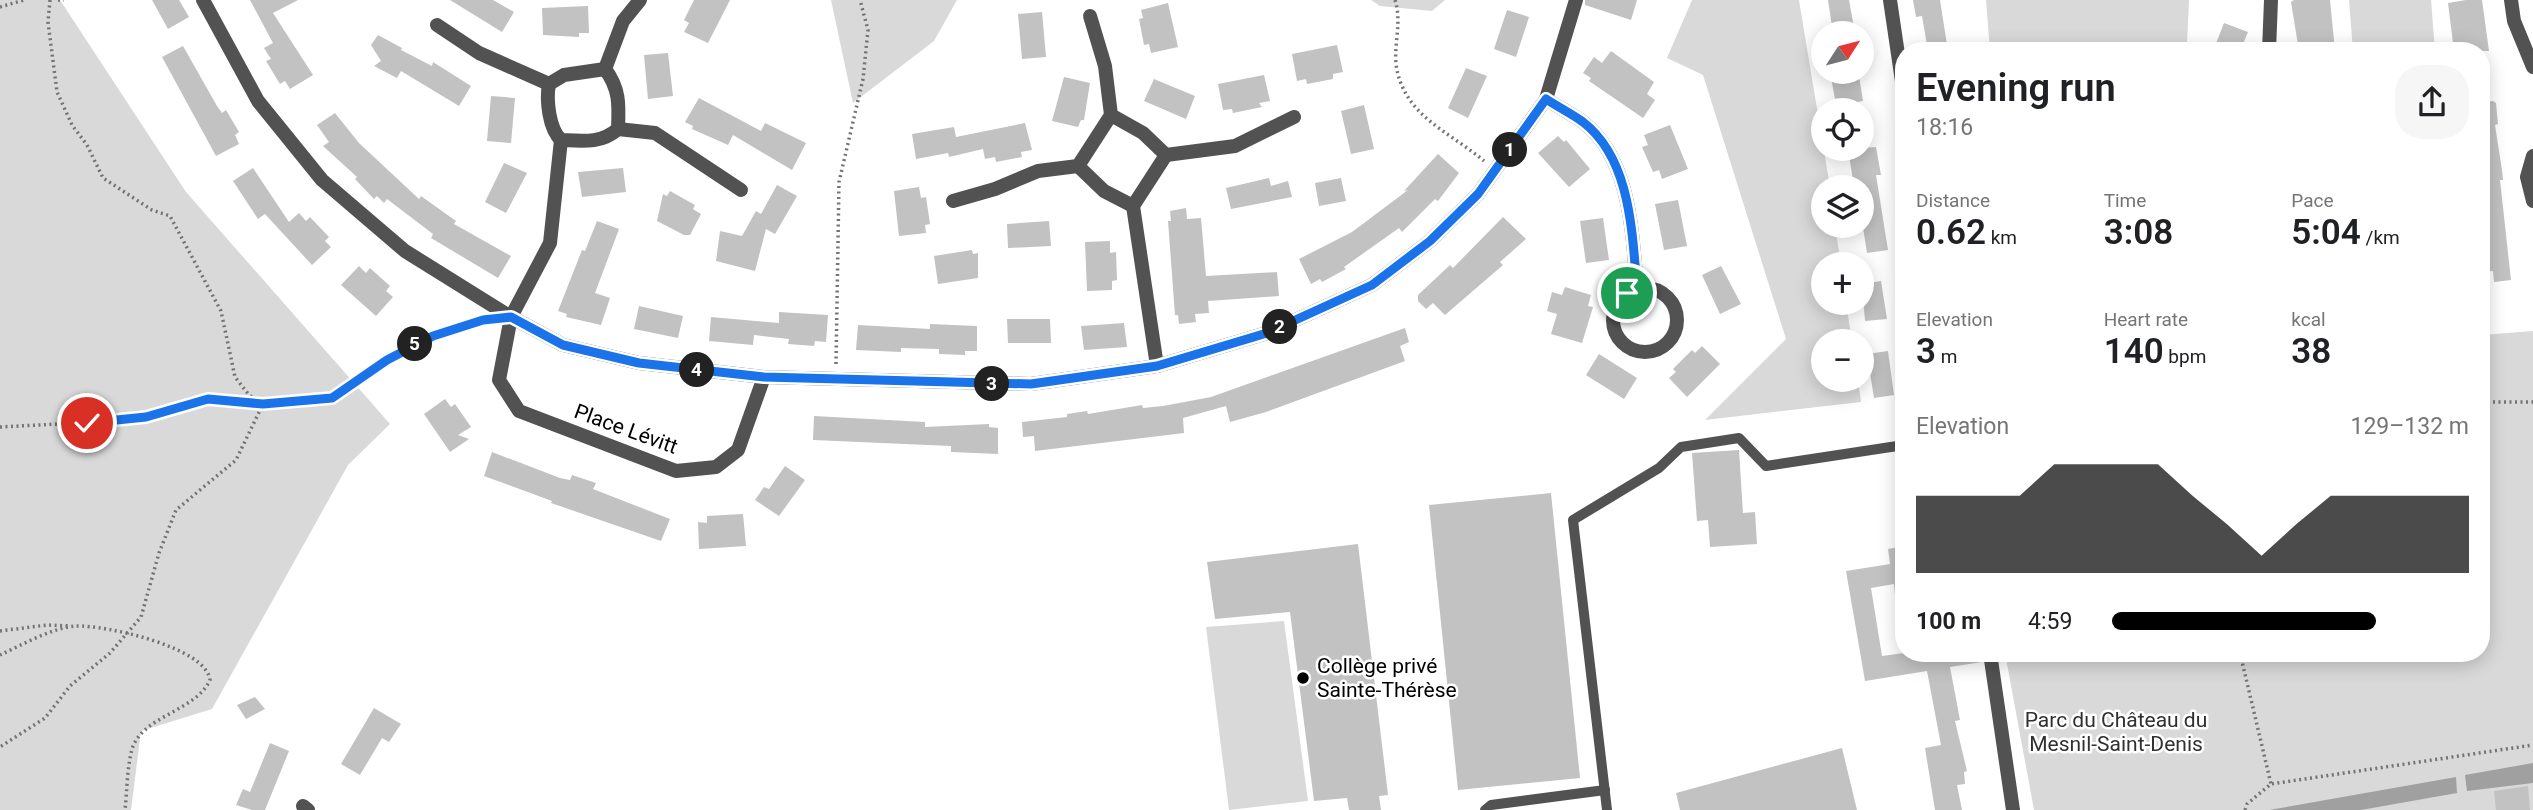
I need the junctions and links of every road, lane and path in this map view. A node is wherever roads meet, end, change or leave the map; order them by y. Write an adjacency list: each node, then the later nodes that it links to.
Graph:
1 (24, 0): 13 (path)
2 (50, 0): 41 (path)
3 (58, 0): 4 (path)
4 (64, 0)
5 (203, 0): 35 (street)
6 (639, 0): 19 (street)
7 (860, 0): 38 (path)
8 (1395, 0): 29 (path)
9 (1576, 0): 21 (street)
10 (1890, 0): 16 (street)
11 (2271, 0): 17 (street)
12 (2511, 0): 18 (street)
13 (0, 7)
14 (1090, 16): 22 (street)
15 (437, 24): 20 (street)
16 (1896, 42)
17 (2269, 42)
18 (2533, 67)
19 (605, 69): 20 (street); 24 (street)
20 (549, 84): 25 (street)
21 (1546, 99): 29 (street); 34 (street)
22 (1111, 115): 26 (street); 28 (street)
23 (1294, 117): 26 (street)
24 (618, 129): 25 (street); 30 (street)
25 (561, 140): 35 (street, Place Lévitt)
26 (1166, 155): 33 (street)
27 (2533, 156): 32 (street)
28 (1078, 166): 31 (street); 33 (street)
29 (1495, 170): 36 (street)
30 (741, 190)
31 (953, 201)
32 (2533, 201)
33 (1133, 206): 36 (street)
34 (1637, 288): 34 (street)
35 (511, 317): 37 (street); 37 (street, Place Lévitt); 41 (path)
36 (1157, 366): 38 (street)
37 (764, 377): 38 (street)
38 (835, 377)
39 (2490, 402): 40 (path)
40 (2533, 402)
41 (263, 404): 42 (path); 46 (path)
42 (0, 427)
43 (1895, 446): 53 (lane)
44 (74, 626): 45 (path); 46 (path); 47 (path)
45 (0, 631)
46 (127, 634): 51 (path); 54 (path)
47 (0, 655)
48 (1991, 662): 57 (street)
49 (2242, 662): 52 (path)
50 (2533, 745): 52 (path)
51 (0, 747)
52 (2271, 784): 58 (path)
53 (1605, 790): 55 (lane); 56 (lane)
54 (125, 810)
55 (1485, 810)
56 (1607, 810)
57 (2013, 810)
58 (2245, 810)

